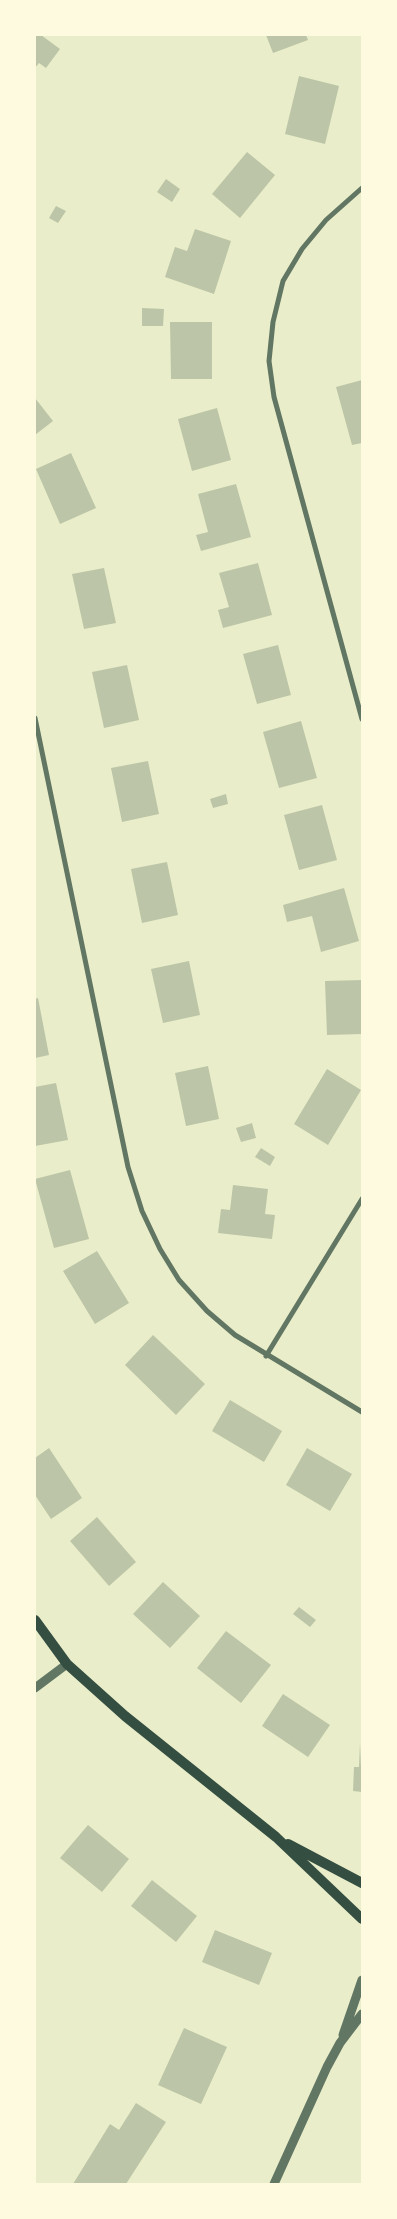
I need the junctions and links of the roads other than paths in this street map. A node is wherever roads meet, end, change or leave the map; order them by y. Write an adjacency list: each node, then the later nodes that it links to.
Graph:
1 (362, 188): 3 (street)
2 (35, 718): 5 (street)
3 (362, 719)
4 (362, 1199): 5 (street)
5 (266, 1356): 6 (street)
6 (362, 1412)
7 (35, 1620): 8 (main road)
8 (68, 1664): 9 (street); 10 (main road)
9 (35, 1688)
10 (276, 1837): 11 (main road); 12 (main road)
11 (362, 1883)
12 (362, 1919)
13 (362, 1980): 15 (street)
14 (362, 2014): 15 (street)
15 (340, 2043): 16 (street)
16 (274, 2184)

